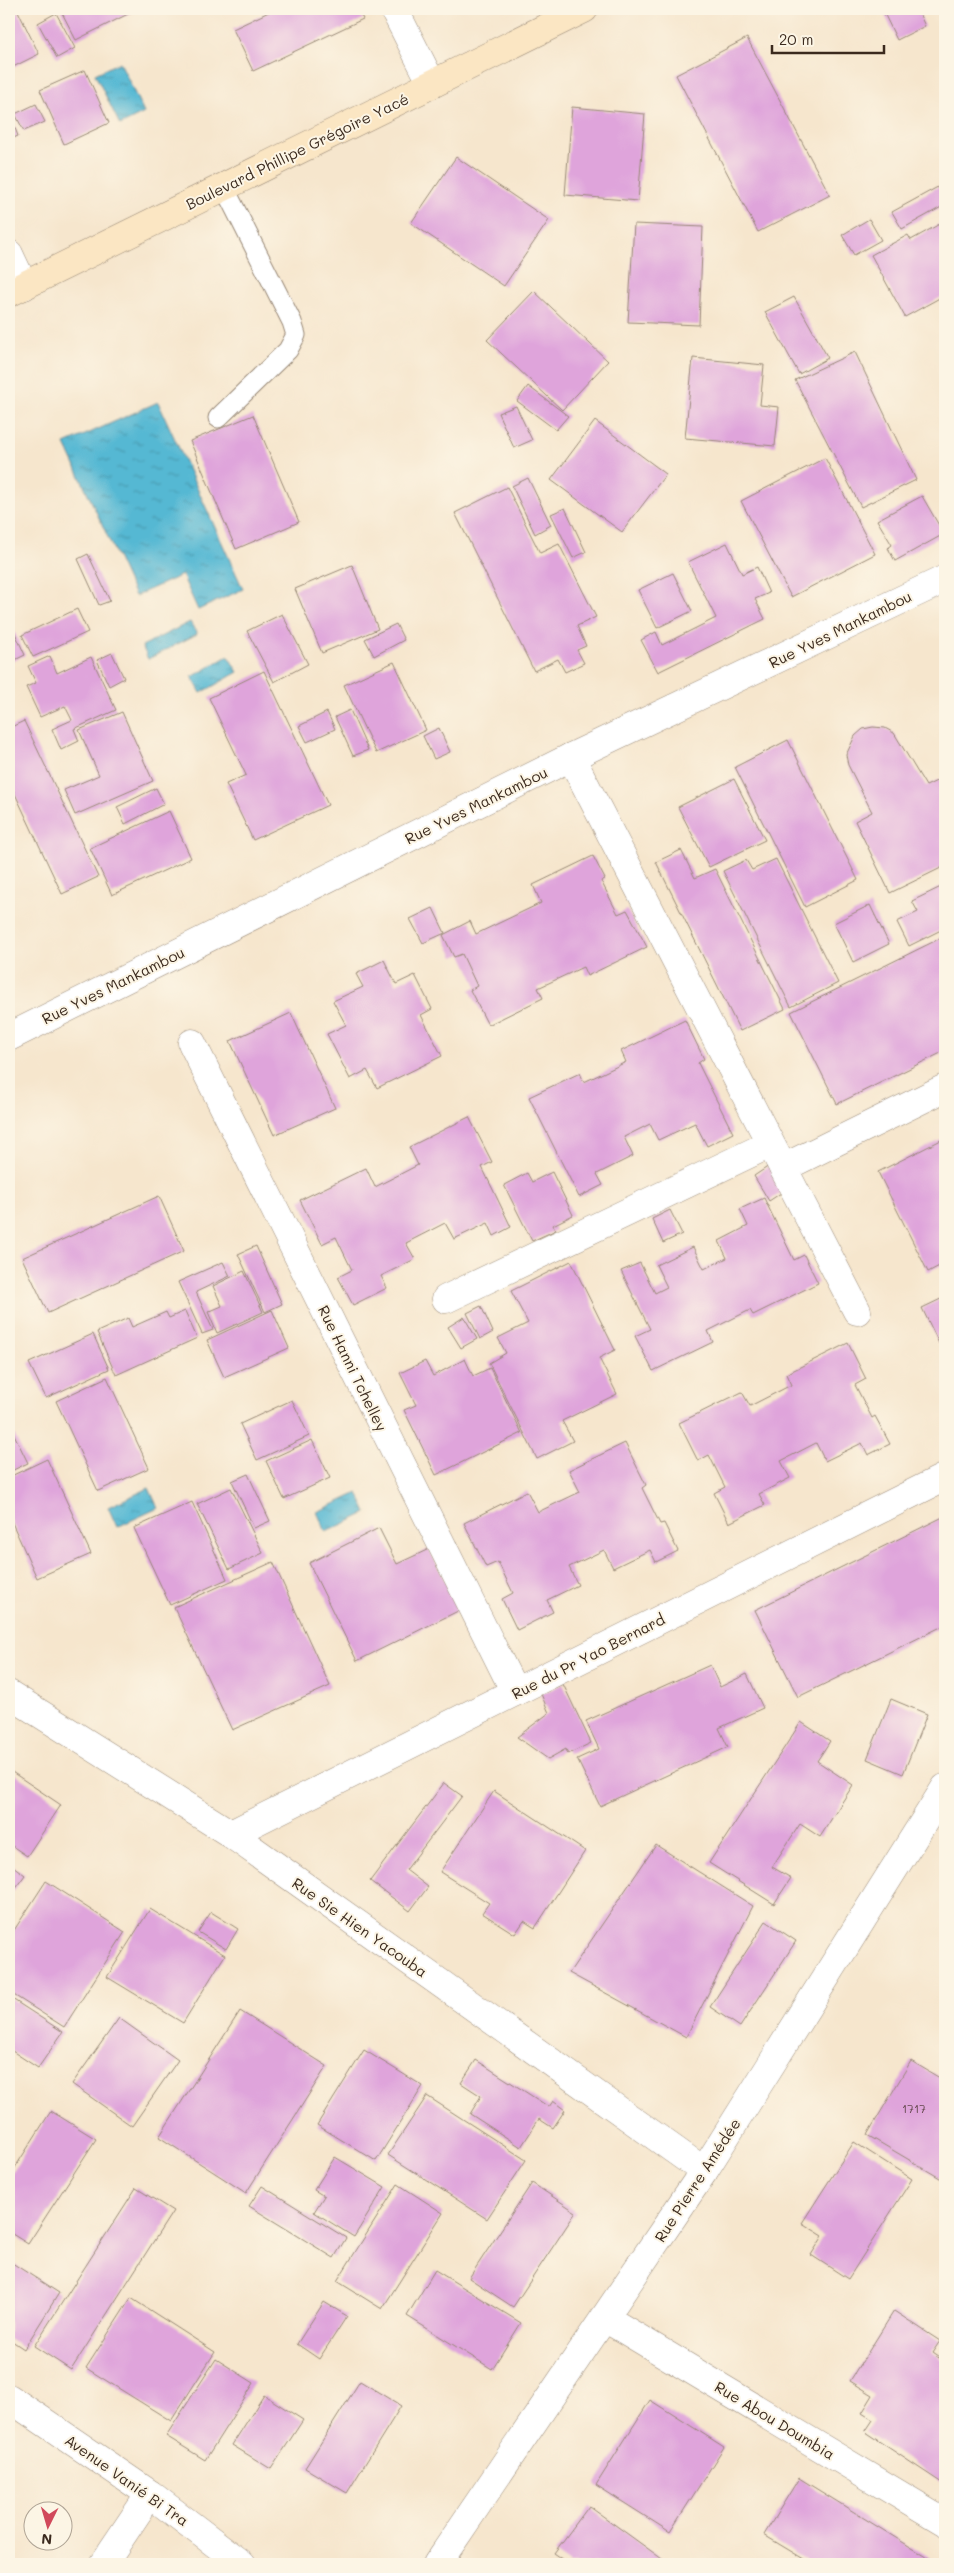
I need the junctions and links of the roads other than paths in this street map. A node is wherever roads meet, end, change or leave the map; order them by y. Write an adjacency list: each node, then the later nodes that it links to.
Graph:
1 (394, 9): 3 (street)
2 (584, 9): 3 (main road, Boulevard Phillipe Grégoire Yacé)
3 (432, 84): 4 (main road, Boulevard Phillipe Grégoire Yacé)
4 (224, 187): 6 (main road, Boulevard Phillipe Grégoire Yacé); 7 (lane)
5 (9, 254): 6 (street)
6 (16, 289)
7 (218, 418)
8 (945, 578): 9 (street, Rue Yves Mankambou)
9 (571, 757): 10 (street, Rue Yves Mankambou); 13 (street)
10 (9, 1036)
11 (192, 1043): 17 (street, Rue Hanni Tchelley)
12 (945, 1088): 13 (street)
13 (776, 1156): 14 (street); 15 (street)
14 (446, 1298)
15 (857, 1312)
16 (945, 1478): 17 (street, Rue du Pr Yao Bernard)
17 (515, 1692): 20 (street, Rue du Pr Yao Bernard)
18 (9, 1694): 20 (street, Rue Sie Hien Yacouba)
19 (945, 1788): 21 (street, Rue Pierre Amédée)
20 (231, 1834): 21 (street, Rue Sie Hien Yacouba)
21 (704, 2172): 22 (street, Rue Pierre Amédée)
22 (604, 2318): 25 (street, Rue Abou Doumbia); 28 (street, Rue Pierre Amédée)
23 (9, 2398): 24 (street, Avenue Vanié Bi Tra)
24 (150, 2494): 26 (street); 27 (street, Avenue Vanié Bi Tra)
25 (945, 2522)
26 (103, 2564)
27 (242, 2564)
28 (436, 2564)

